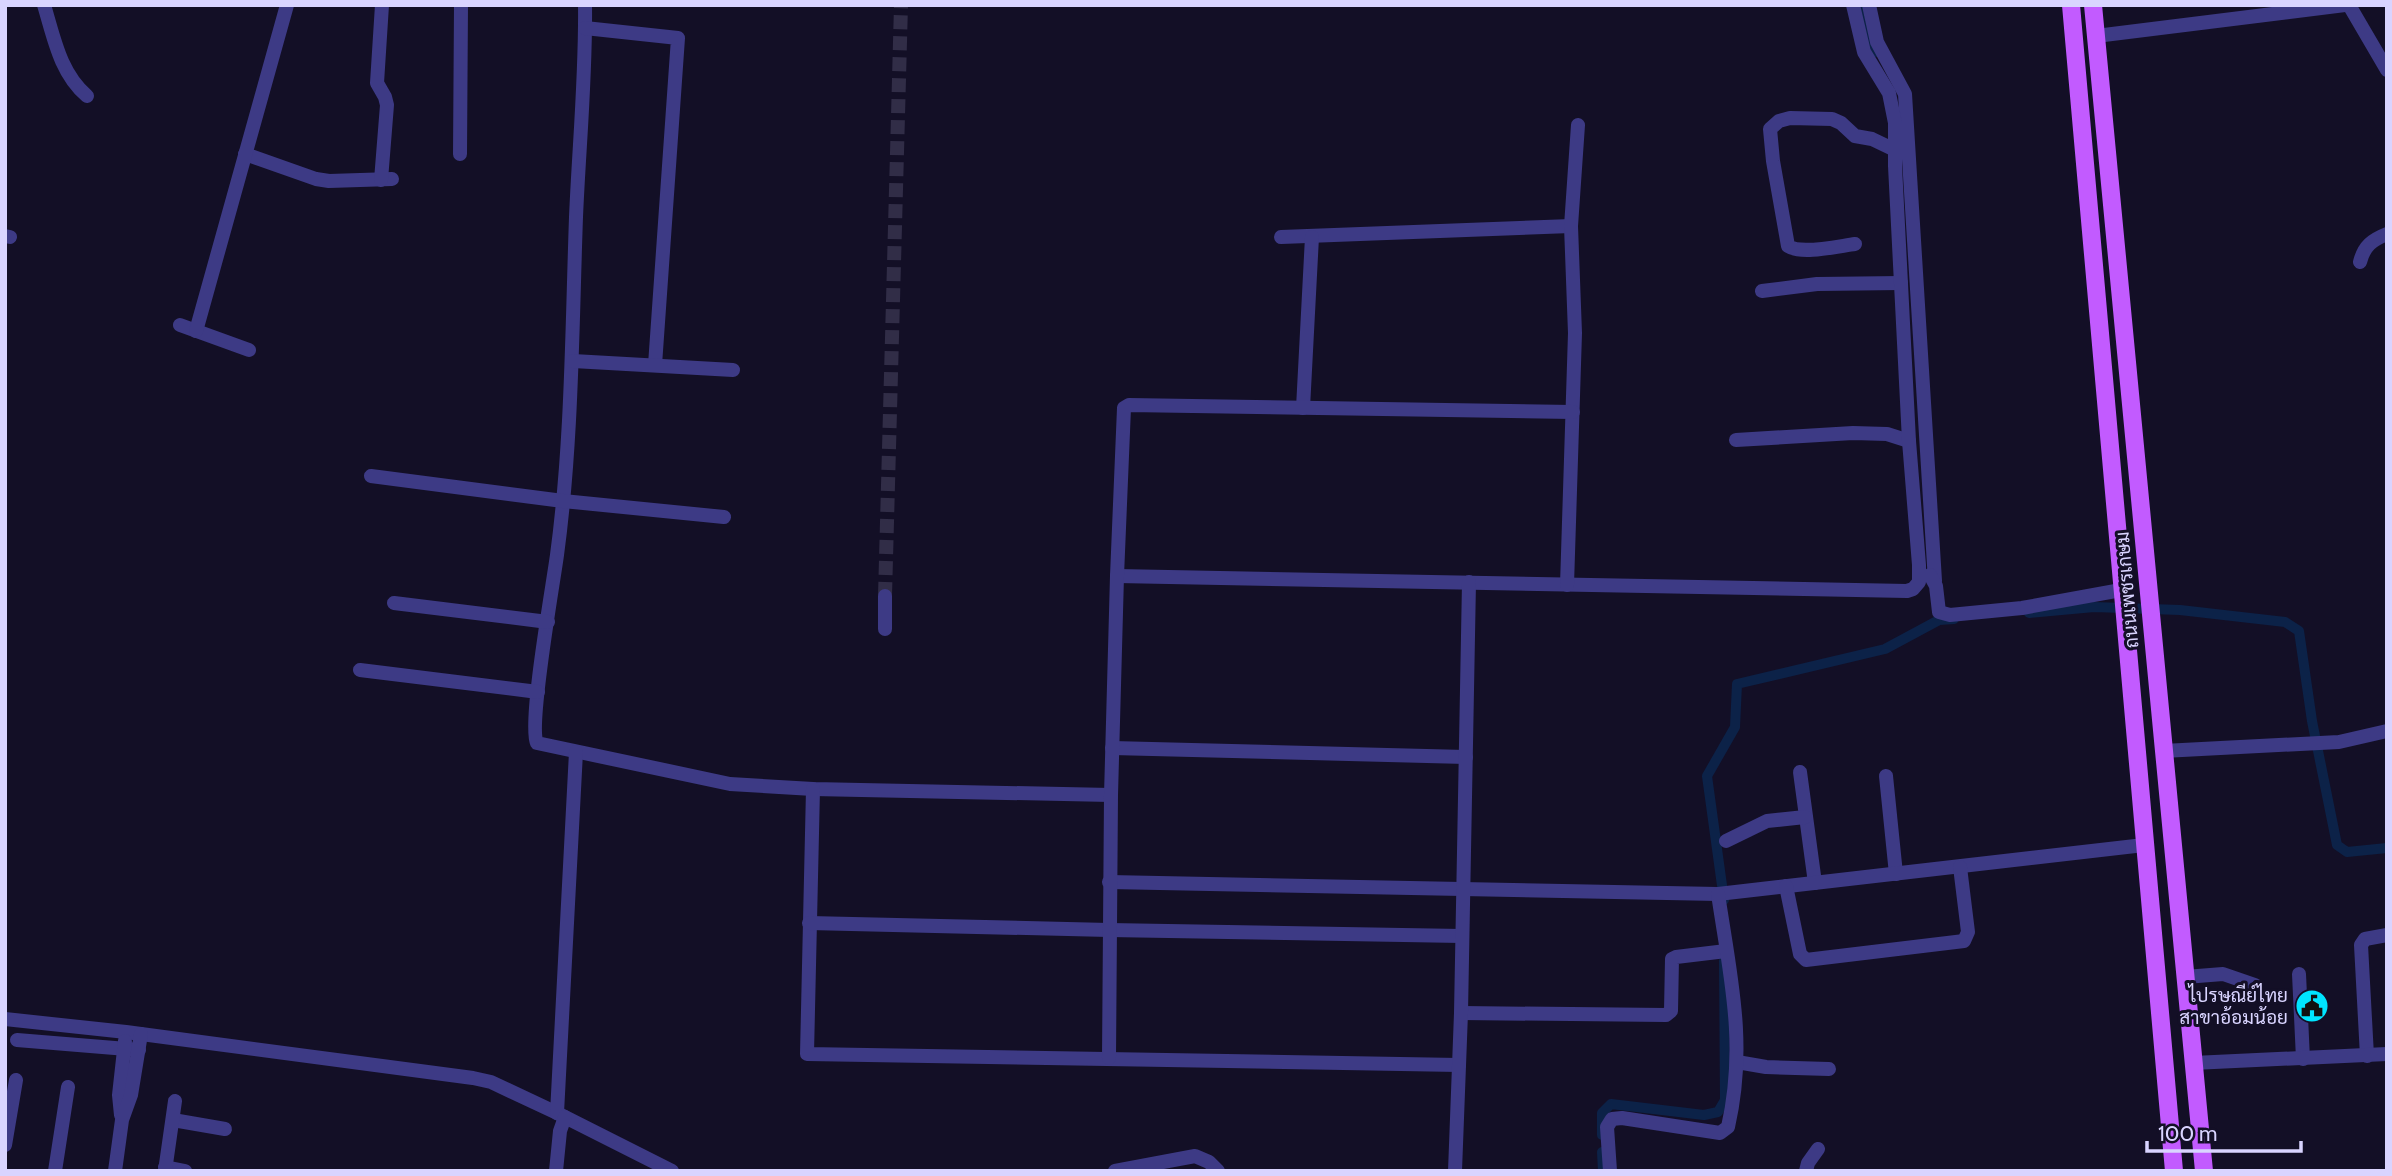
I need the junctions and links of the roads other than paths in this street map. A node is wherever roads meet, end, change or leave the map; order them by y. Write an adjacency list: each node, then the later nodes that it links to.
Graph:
1 (44, 5): 14 (street)
2 (287, 5): 17 (street)
3 (382, 5): 17 (street)
4 (461, 5): 18 (street)
5 (585, 5): 11 (street)
6 (1853, 5): 16 (street)
7 (1869, 5): 42 (street)
8 (2071, 5): 47 (main road, ถนนเพชรเกษม)
9 (2093, 5): 12 (main road, ถนนเพชรเกษม)
10 (2347, 5): 12 (street); 13 (street)
11 (585, 28): 30 (street); 31 (street)
12 (2096, 36): 54 (main road, ถนนเพชรเกษม)
13 (2387, 70)
14 (87, 96)
15 (1578, 125): 19 (street)
16 (1895, 150): 23 (street); 25 (street)
17 (244, 154): 28 (street)
18 (460, 154)
19 (1571, 226): 22 (street); 34 (street)
20 (2387, 234): 24 (street)
21 (1282, 237): 22 (street)
22 (1312, 237): 33 (street)
23 (1855, 244)
24 (2360, 262)
25 (1901, 283): 26 (street); 36 (street)
26 (1762, 291)
27 (180, 326): 28 (street)
28 (196, 331): 29 (street)
29 (249, 350)
30 (573, 362): 31 (street); 38 (street)
31 (655, 365): 32 (street)
32 (733, 370)
33 (1303, 408): 34 (street); 41 (street)
34 (1573, 412): 44 (street)
35 (1736, 440): 36 (street)
36 (1909, 441): 40 (street)
37 (371, 476): 38 (street)
38 (563, 501): 39 (street); 48 (street)
39 (724, 517)
40 (1920, 565): 42 (street); 44 (street)
41 (1116, 576): 43 (street); 53 (street)
42 (1934, 579): 47 (street)
43 (1469, 582): 44 (street); 56 (street)
44 (1567, 585)
45 (885, 596): 49 (street)
46 (394, 603): 48 (street)
47 (2122, 603): 63 (main road, ถนนเพชรเกษม)
48 (548, 622): 51 (street)
49 (885, 629)
50 (360, 670): 51 (street)
51 (538, 692): 55 (street)
52 (2387, 731): 54 (street)
53 (1112, 748): 56 (street); 60 (street)
54 (2163, 751): 77 (main road, ถนนเพชรเกษม)
55 (576, 752): 59 (street); 96 (street)
56 (1466, 757): 69 (street)
57 (1800, 772): 61 (street)
58 (1886, 776): 65 (street)
59 (813, 789): 60 (street); 71 (street)
60 (1111, 795): 66 (street)
61 (1805, 817): 62 (street); 67 (street)
62 (1726, 841)
63 (2144, 845): 64 (street); 112 (main road, ถนนเพชรเกษม)
64 (1960, 867): 65 (street); 68 (street)
65 (1896, 874): 67 (street)
66 (1110, 882): 69 (street); 72 (street)
67 (1815, 883): 68 (street)
68 (1786, 886): 70 (street)
69 (1462, 887): 70 (street); 74 (street)
70 (1722, 893): 75 (street)
71 (809, 923): 72 (street); 87 (street)
72 (1109, 930): 74 (street); 87 (street)
73 (2387, 935): 86 (street)
74 (1462, 936): 79 (street)
75 (1726, 951): 79 (street); 89 (street)
76 (2299, 974): 88 (street)
77 (2185, 978): 78 (street); 90 (main road, ถนนเพชรเกษม)
78 (2255, 985)
79 (1461, 1013): 91 (street)
80 (5, 1019): 81 (street)
81 (126, 1032): 82 (street); 84 (street)
82 (141, 1034): 84 (street); 96 (street)
83 (17, 1040): 84 (street)
84 (132, 1049): 103 (street)
85 (2387, 1054): 86 (street)
86 (2367, 1056): 88 (street)
87 (1109, 1058): 91 (street)
88 (2303, 1059): 90 (street)
89 (1737, 1062): 92 (street); 110 (street)
90 (2193, 1063): 113 (main road, ถนนเพชรเกษม)
91 (1459, 1065): 109 (street)
92 (1829, 1069)
93 (16, 1080): 99 (street)
94 (68, 1087): 102 (street)
95 (176, 1101): 97 (street)
96 (561, 1115): 105 (street); 106 (street)
97 (173, 1120): 98 (street); 101 (street)
98 (225, 1129)
99 (5, 1145)
100 (1818, 1149): 111 (street)
101 (165, 1169): 104 (street)
102 (55, 1171)
103 (115, 1171)
104 (185, 1171)
105 (556, 1171)
106 (672, 1171)
107 (1115, 1171): 108 (street)
108 (1218, 1171)
109 (1455, 1171)
110 (1609, 1171)
111 (1805, 1171)
112 (2174, 1171)
113 (2204, 1171)

